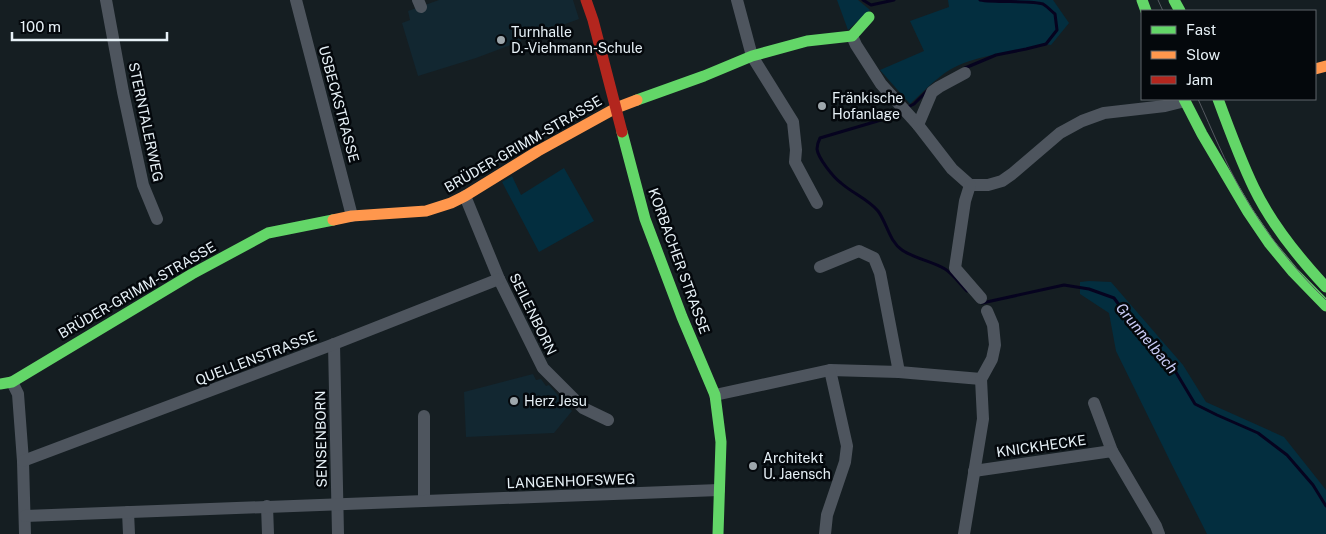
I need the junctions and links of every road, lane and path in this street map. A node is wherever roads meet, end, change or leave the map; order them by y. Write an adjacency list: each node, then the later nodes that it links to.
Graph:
1 (106, 0): 17 (street, STERNTALERWEG)
2 (296, 0): 16 (street, USBECKSTRASSE)
3 (586, 0): 11 (street, KORBACHER STRASSE)
4 (738, 0): 7 (street)
5 (870, 17): 6 (street)
6 (852, 36): 7 (street, BRÜDER-GRIMM-STRASSE); 12 (street)
7 (752, 56): 11 (street, BRÜDER-GRIMM-STRASSE); 15 (street)
8 (965, 73): 12 (street)
9 (1188, 100): 13 (street); 22 (street)
10 (1218, 100): 20 (street)
11 (616, 108): 14 (street, BRÜDER-GRIMM-STRASSE); 29 (street, KORBACHER STRASSE)
12 (914, 121): 13 (street)
13 (970, 185): 21 (street)
14 (465, 196): 16 (street, BRÜDER-GRIMM-STRASSE); 19 (street, SEILENBORN)
15 (817, 203)
16 (352, 216): 28 (street, BRÜDER-GRIMM-STRASSE)
17 (157, 219)
18 (820, 267): 26 (street)
19 (499, 279): 24 (street, QUELLENSTRASSE); 32 (street, SEILENBORN)
20 (1326, 287)
21 (981, 298)
22 (1326, 306)
23 (987, 311): 27 (street)
24 (334, 344): 34 (street, QUELLENSTRASSE); 38 (street, SENSENBORN)
25 (830, 370): 26 (street); 29 (street); 47 (street)
26 (899, 372): 27 (street)
27 (981, 379): 35 (street)
28 (6, 383): 34 (street)
29 (715, 395): 36 (street, KORBACHER STRASSE)
30 (1094, 403): 33 (street, KNICKHECKE)
31 (424, 416): 37 (street)
32 (608, 420)
33 (1112, 451): 35 (street, KNICKHECKE); 49 (street, KNICKHECKE)
34 (23, 462): 41 (street)
35 (974, 470): 48 (street)
36 (719, 490): 37 (street, LANGENHOFSWEG); 46 (street, KORBACHER STRASSE)
37 (424, 501): 38 (street, LANGENHOFSWEG)
38 (338, 504): 39 (street, LANGENHOFSWEG); 45 (street, SENSENBORN)
39 (267, 506): 40 (street, LANGENHOFSWEG); 44 (street)
40 (128, 512): 41 (street, LANGENHOFSWEG); 43 (street)
41 (25, 516): 42 (street)
42 (25, 534)
43 (129, 534)
44 (268, 534)
45 (338, 534)
46 (718, 534)
47 (824, 534)
48 (964, 534)
49 (1159, 534)

